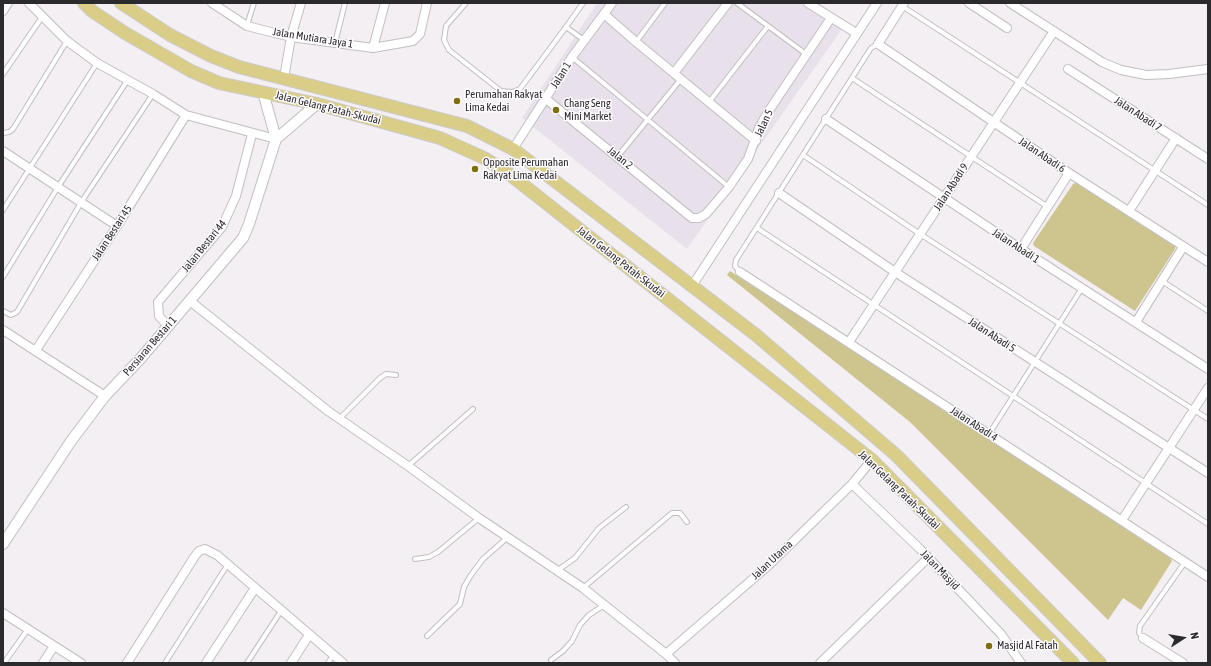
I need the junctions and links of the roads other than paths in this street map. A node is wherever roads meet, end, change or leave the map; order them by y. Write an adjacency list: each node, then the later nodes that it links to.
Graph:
1 (8, 3): 22 (street)
2 (29, 3): 24 (street)
3 (84, 3): 51 (main road, Jalan Gelang Patah-Skudai)
4 (121, 3): 46 (main road, Jalan Gelang Patah-Skudai)
5 (212, 3): 26 (street, Jalan Mutiara Jaya 1)
6 (254, 3): 26 (lane)
7 (301, 3): 32 (street)
8 (345, 3): 36 (lane)
9 (385, 3): 38 (street)
10 (427, 3): 38 (street, Jalan Mutiara Jaya 1)
11 (466, 3): 28 (lane)
12 (584, 3): 28 (lane)
13 (612, 3): 23 (street, Jalan 1)
14 (665, 3): 35 (lane)
15 (728, 3): 44 (street)
16 (737, 3): 27 (lane)
17 (808, 3): 25 (street)
18 (877, 3): 31 (street)
19 (969, 3): 29 (street)
20 (1010, 3): 30 (street)
21 (903, 5): 37 (street); 50 (lane)
22 (3, 11)
23 (604, 14): 34 (street, Jalan 1); 35 (street)
24 (42, 17): 33 (street); 45 (lane)
25 (831, 18): 31 (street); 39 (street, Jalan 5)
26 (247, 26): 32 (street, Jalan Mutiara Jaya 1)
27 (768, 26): 39 (lane); 54 (lane)
28 (566, 27): 34 (lane)
29 (1007, 28)
30 (1054, 31): 43 (street); 50 (street, Jalan Abadi 9)
31 (856, 33): 94 (street)
32 (291, 37): 36 (street, Jalan Mutiara Jaya 1); 46 (street)
33 (67, 41): 41 (street); 60 (lane)
34 (584, 41): 40 (street, Jalan 1)
35 (636, 42): 44 (street)
36 (335, 43): 38 (street, Jalan Mutiara Jaya 1)
37 (878, 44): 47 (lane); 59 (street, Jalan Abadi 6)
38 (373, 48)
39 (806, 54): 64 (street, Jalan 5)
40 (572, 57): 53 (street, Jalan 1); 58 (lane)
41 (97, 63): 49 (street); 71 (lane)
42 (1068, 69): 62 (street, Jalan Abadi 7)
43 (1208, 69)
44 (674, 73): 48 (street)
45 (3, 74)
46 (284, 78): 65 (main road, Jalan Gelang Patah-Skudai)
47 (852, 78): 57 (lane); 69 (lane)
48 (681, 79): 54 (street); 58 (lane)
49 (128, 81): 52 (street); 75 (lane)
50 (1020, 83): 59 (street, Jalan Abadi 9); 72 (lane)
51 (263, 92): 55 (main road, Jalan Gelang Patah-Skudai); 63 (street)
52 (153, 94): 56 (street); 78 (lane)
53 (546, 99): 65 (street, Jalan 1); 68 (street, Jalan 2)
54 (709, 103): 64 (street)
55 (317, 104): 63 (street); 118 (main road, Jalan Gelang Patah-Skudai)
56 (186, 115): 61 (street); 84 (street, Jalan Bestari 45)
57 (826, 119): 67 (lane); 77 (street, Jalan Abadi 1)
58 (648, 121): 68 (lane); 74 (lane)
59 (994, 122): 69 (street, Jalan Abadi 9); 73 (street, Jalan Abadi 6)
60 (3, 133)
61 (252, 134): 63 (street); 102 (street, Jalan Bestari 44)
62 (1176, 138): 70 (street, Jalan Abadi 7); 72 (street)
63 (276, 139): 96 (street, Persiaran Bestari 1)
64 (756, 141): 74 (street, Jalan 5)
65 (513, 149): 94 (main road, Jalan Gelang Patah-Skudai)
66 (3, 151): 71 (street)
67 (803, 155): 76 (lane); 86 (lane)
68 (618, 156): 83 (street, Jalan 2)
69 (971, 157): 77 (street, Jalan Abadi 9); 80 (lane)
70 (1208, 158)
71 (29, 170): 75 (street); 81 (lane)
72 (1155, 170): 79 (lane); 82 (street)
73 (1069, 173): 80 (street); 82 (street, Jalan Abadi 6)
74 (729, 187): 83 (street, Jalan 5)
75 (58, 188): 78 (street); 92 (lane)
76 (779, 193): 85 (lane); 91 (street, Jalan Abadi 5)
77 (944, 198): 86 (street, Jalan Abadi 9); 88 (street, Jalan Abadi 1)
78 (82, 201): 84 (street); 98 (lane)
79 (1208, 205)
80 (1048, 207): 88 (street)
81 (3, 210)
82 (1129, 211): 87 (street, Jalan Abadi 6)
83 (692, 218)
84 (118, 226): 105 (street, Jalan Bestari 45)
85 (757, 228): 90 (lane); 97 (lane)
86 (920, 234): 91 (street, Jalan Abadi 9); 101 (lane)
87 (1183, 247): 89 (street, Jalan Abadi 6); 93 (street)
88 (1021, 249): 95 (street, Jalan Abadi 1)
89 (1208, 262)
90 (740, 272): 104 (street, Jalan Abadi 4)
91 (895, 272): 97 (street, Jalan Abadi 9); 106 (street, Jalan Abadi 5)
92 (3, 277)
93 (1162, 281): 99 (lane); 100 (street)
94 (692, 286): 163 (main road, Jalan Gelang Patah-Skudai)
95 (1082, 288): 100 (street, Jalan Abadi 1); 101 (lane)
96 (190, 301): 102 (street, Persiaran Bestari 1); 114 (street)
97 (874, 305): 104 (street, Jalan Abadi 9); 111 (lane)
98 (3, 311)
99 (1208, 312)
100 (1136, 322): 107 (street, Jalan Abadi 1)
101 (1060, 323): 106 (lane); 113 (lane)
102 (168, 326): 110 (street, Persiaran Bestari 1)
103 (3, 330): 105 (street)
104 (849, 342): 116 (street, Jalan Abadi 4)
105 (36, 350): 110 (street)
106 (1035, 362): 111 (lane); 117 (street, Jalan Abadi 5)
107 (1208, 369)
108 (396, 375): 114 (lane)
109 (1208, 388): 113 (street)
110 (105, 396): 129 (street, Persiaran Bestari 1)
111 (1013, 396): 116 (lane); 122 (lane)
112 (472, 409): 119 (lane)
113 (1194, 410): 115 (lane); 117 (street)
114 (340, 418): 119 (street)
115 (1208, 419)
116 (989, 434): 125 (street, Jalan Abadi 4)
117 (1170, 449): 120 (street, Jalan Abadi 5); 122 (street)
118 (872, 460): 121 (street, Jalan Utama); 162 (main road, Jalan Gelang Patah-Skudai)
119 (408, 466): 124 (street)
120 (1208, 473)
121 (852, 484): 130 (street, Jalan Masjid); 146 (street, Jalan Utama)
122 (1146, 484): 125 (street); 127 (lane)
123 (626, 507): 134 (lane)
124 (480, 518): 128 (street); 131 (lane)
125 (1122, 520): 132 (street, Jalan Abadi 4)
126 (687, 522): 137 (lane)
127 (1208, 524)
128 (508, 537): 134 (street); 143 (lane)
129 (3, 544)
130 (928, 558): 160 (street); 161 (street, Jalan Masjid)
131 (415, 559)
132 (1185, 562): 135 (street, Jalan Abadi 4); 144 (lane)
133 (228, 564): 136 (street); 152 (street); 153 (lane)
134 (558, 570): 137 (street)
135 (1208, 577)
136 (255, 588): 139 (street); 154 (street)
137 (583, 588): 138 (street)
138 (604, 605): 146 (street); 148 (lane)
139 (281, 611): 142 (street); 155 (lane)
140 (3, 613): 141 (street)
141 (28, 629): 145 (street); 149 (lane)
142 (309, 635): 147 (street); 156 (street)
143 (427, 636)
144 (1143, 638): 164 (street)
145 (54, 646): 150 (street); 151 (street)
146 (666, 654): 159 (street)
147 (333, 655): 157 (lane); 158 (street)
148 (550, 660)
149 (4, 663)
150 (43, 663)
151 (80, 663)
152 (127, 663)
153 (164, 663)
154 (206, 663)
155 (247, 663)
156 (291, 663)
157 (328, 663)
158 (343, 663)
159 (675, 663)
160 (820, 663)
161 (1021, 663)
162 (1074, 663)
163 (1100, 663)
164 (1183, 663)

